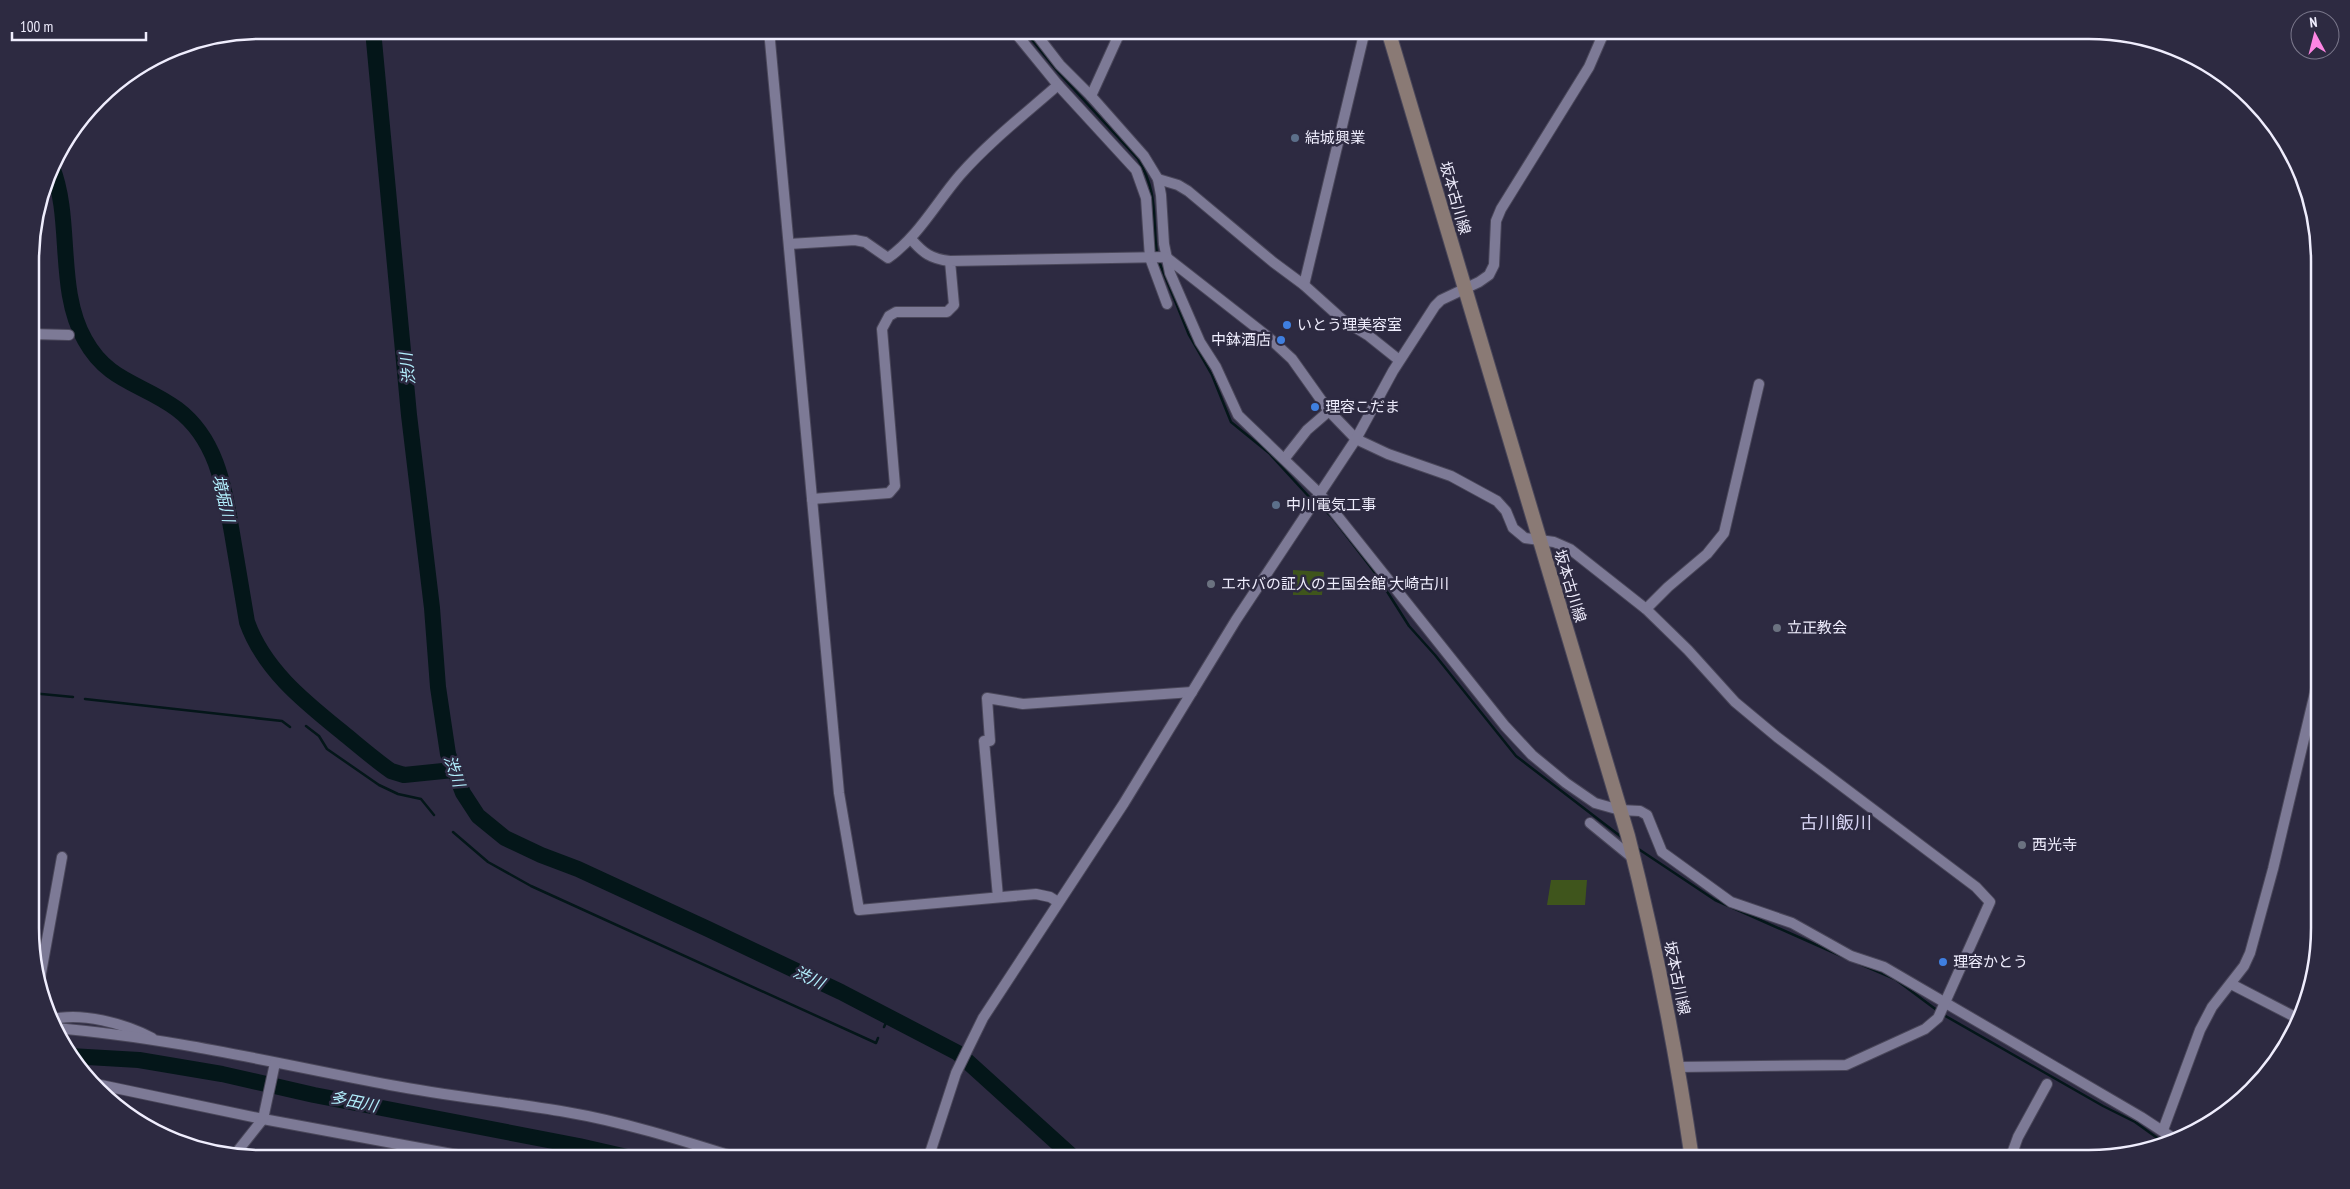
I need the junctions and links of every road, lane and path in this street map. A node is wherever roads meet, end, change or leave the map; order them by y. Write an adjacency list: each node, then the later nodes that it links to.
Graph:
1 (770, 39): 13 (street)
2 (1020, 39): 8 (street)
3 (1040, 39): 9 (street)
4 (1117, 39): 9 (street)
5 (1363, 39): 16 (street)
6 (1391, 39): 17 (main road, 坂本古川線)
7 (1600, 39): 17 (street)
8 (1058, 85): 10 (street); 12 (street)
9 (1089, 95): 10 (street); 11 (street)
10 (1078, 104): 14 (street)
11 (1158, 178): 14 (street); 16 (street)
12 (911, 239): 13 (street); 15 (street)
13 (789, 244): 27 (street)
14 (1158, 257): 15 (street); 18 (street); 23 (street); 25 (street)
15 (950, 260): 27 (street)
16 (1304, 285): 21 (street)
17 (1464, 289): 21 (street); 28 (main road, 坂本古川線)
18 (1167, 304)
19 (39, 334): 20 (street)
20 (69, 335)
21 (1399, 360): 24 (street)
22 (1759, 384): 29 (street)
23 (1329, 411): 24 (street); 25 (street)
24 (1356, 439): 26 (street); 28 (street)
25 (1285, 458): 26 (street)
26 (1319, 495): 30 (street); 32 (street)
27 (812, 499): 36 (street)
28 (1539, 539): 29 (street); 32 (main road, 坂本古川線)
29 (1646, 609): 40 (street)
30 (1192, 692): 36 (street); 37 (street)
31 (2311, 709): 39 (street)
32 (1620, 810): 35 (main road, 坂本古川線); 40 (street)
33 (1590, 823): 35 (street)
34 (62, 857): 38 (street)
35 (1634, 858): 46 (main road, 坂本古川線)
36 (998, 897): 37 (street)
37 (1058, 902): 55 (street)
38 (42, 966)
39 (2231, 984): 41 (street); 50 (street)
40 (1944, 1003): 46 (street); 50 (street)
41 (2293, 1016)
42 (59, 1019): 44 (street)
43 (64, 1029): 44 (street)
44 (160, 1042): 45 (street)
45 (275, 1066): 49 (street); 54 (street)
46 (1678, 1067): 56 (main road, 坂本古川線)
47 (2047, 1084): 57 (street)
48 (105, 1086): 49 (street)
49 (264, 1116): 52 (street); 53 (street)
50 (2163, 1130): 51 (street)
51 (2169, 1135)
52 (239, 1149)
53 (435, 1150)
54 (711, 1150)
55 (931, 1150)
56 (1691, 1150)
57 (2013, 1150)

